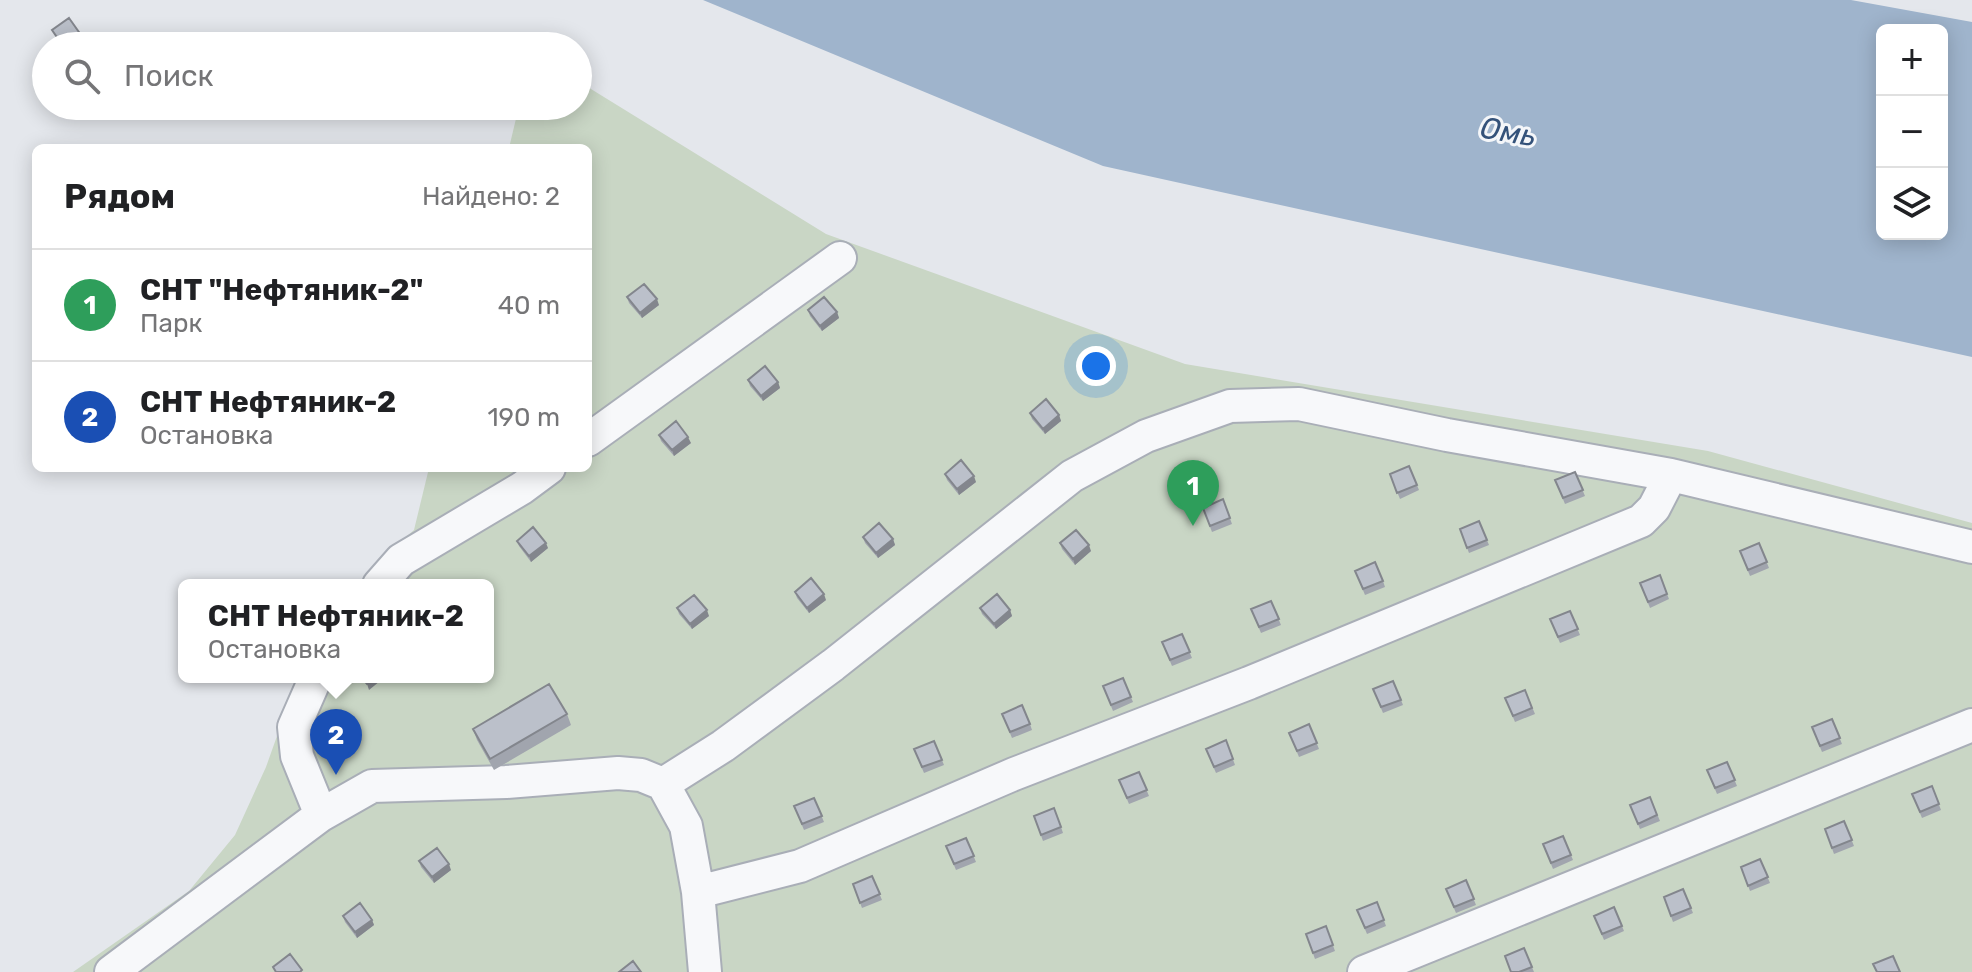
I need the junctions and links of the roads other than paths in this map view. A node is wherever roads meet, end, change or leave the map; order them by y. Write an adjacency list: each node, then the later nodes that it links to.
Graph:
1 (840, 258): 2 (street)
2 (592, 437)
3 (544, 472): 6 (street)
4 (1671, 475): 5 (street); 9 (street); 11 (street)
5 (1972, 547)
6 (384, 579)
7 (313, 683): 10 (street)
8 (1972, 725): 14 (street)
9 (663, 784): 10 (street); 11 (street)
10 (321, 815): 12 (street)
11 (698, 892): 13 (street)
12 (111, 972)
13 (705, 972)
14 (1364, 972)

